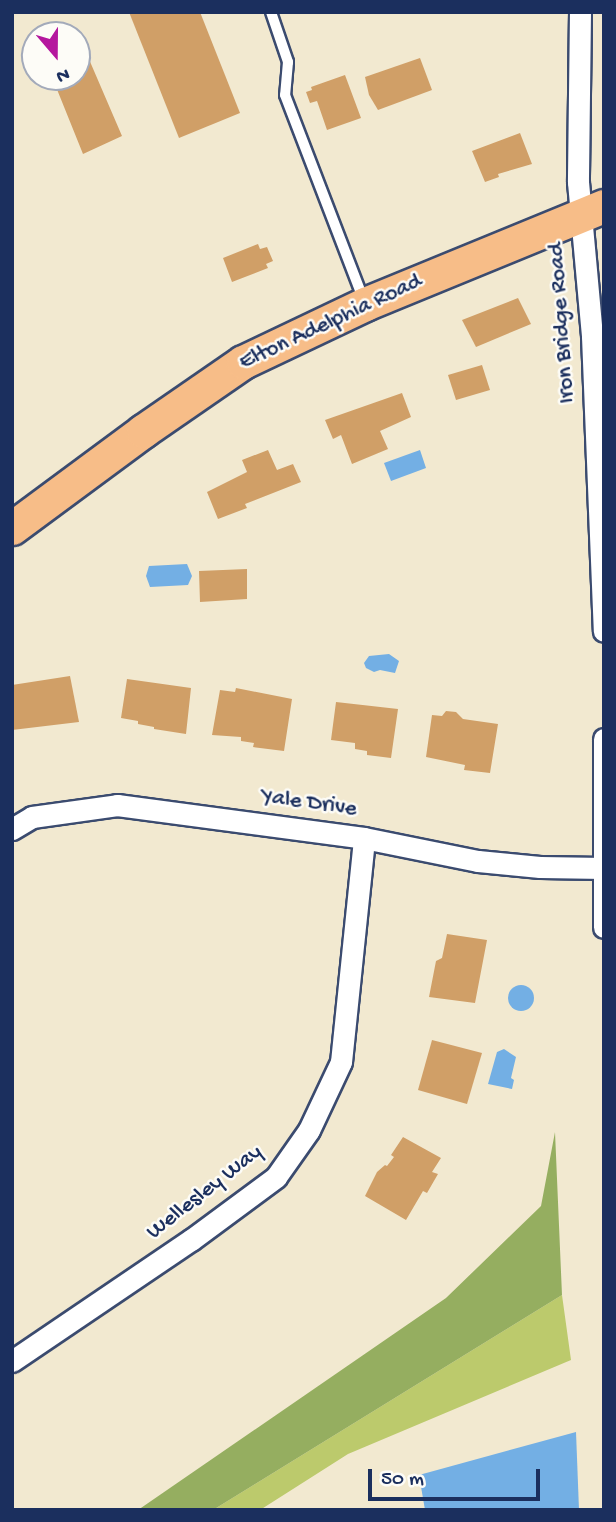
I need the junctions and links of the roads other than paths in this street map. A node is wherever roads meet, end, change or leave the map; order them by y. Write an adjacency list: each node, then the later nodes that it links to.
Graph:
1 (271, 12): 4 (lane)
2 (580, 12): 3 (street, Iron Bridge Road)
3 (593, 211): 4 (main road, Elton Adelphia Road); 6 (street, Iron Bridge Road)
4 (365, 304): 5 (main road, Elton Adelphia Road)
5 (12, 528)
6 (604, 631)
7 (604, 739): 10 (street)
8 (12, 829): 9 (street, Yale Drive)
9 (364, 838): 10 (street, Yale Drive); 12 (street, Wellesley Way)
10 (603, 868): 11 (street)
11 (604, 927)
12 (12, 1361)

